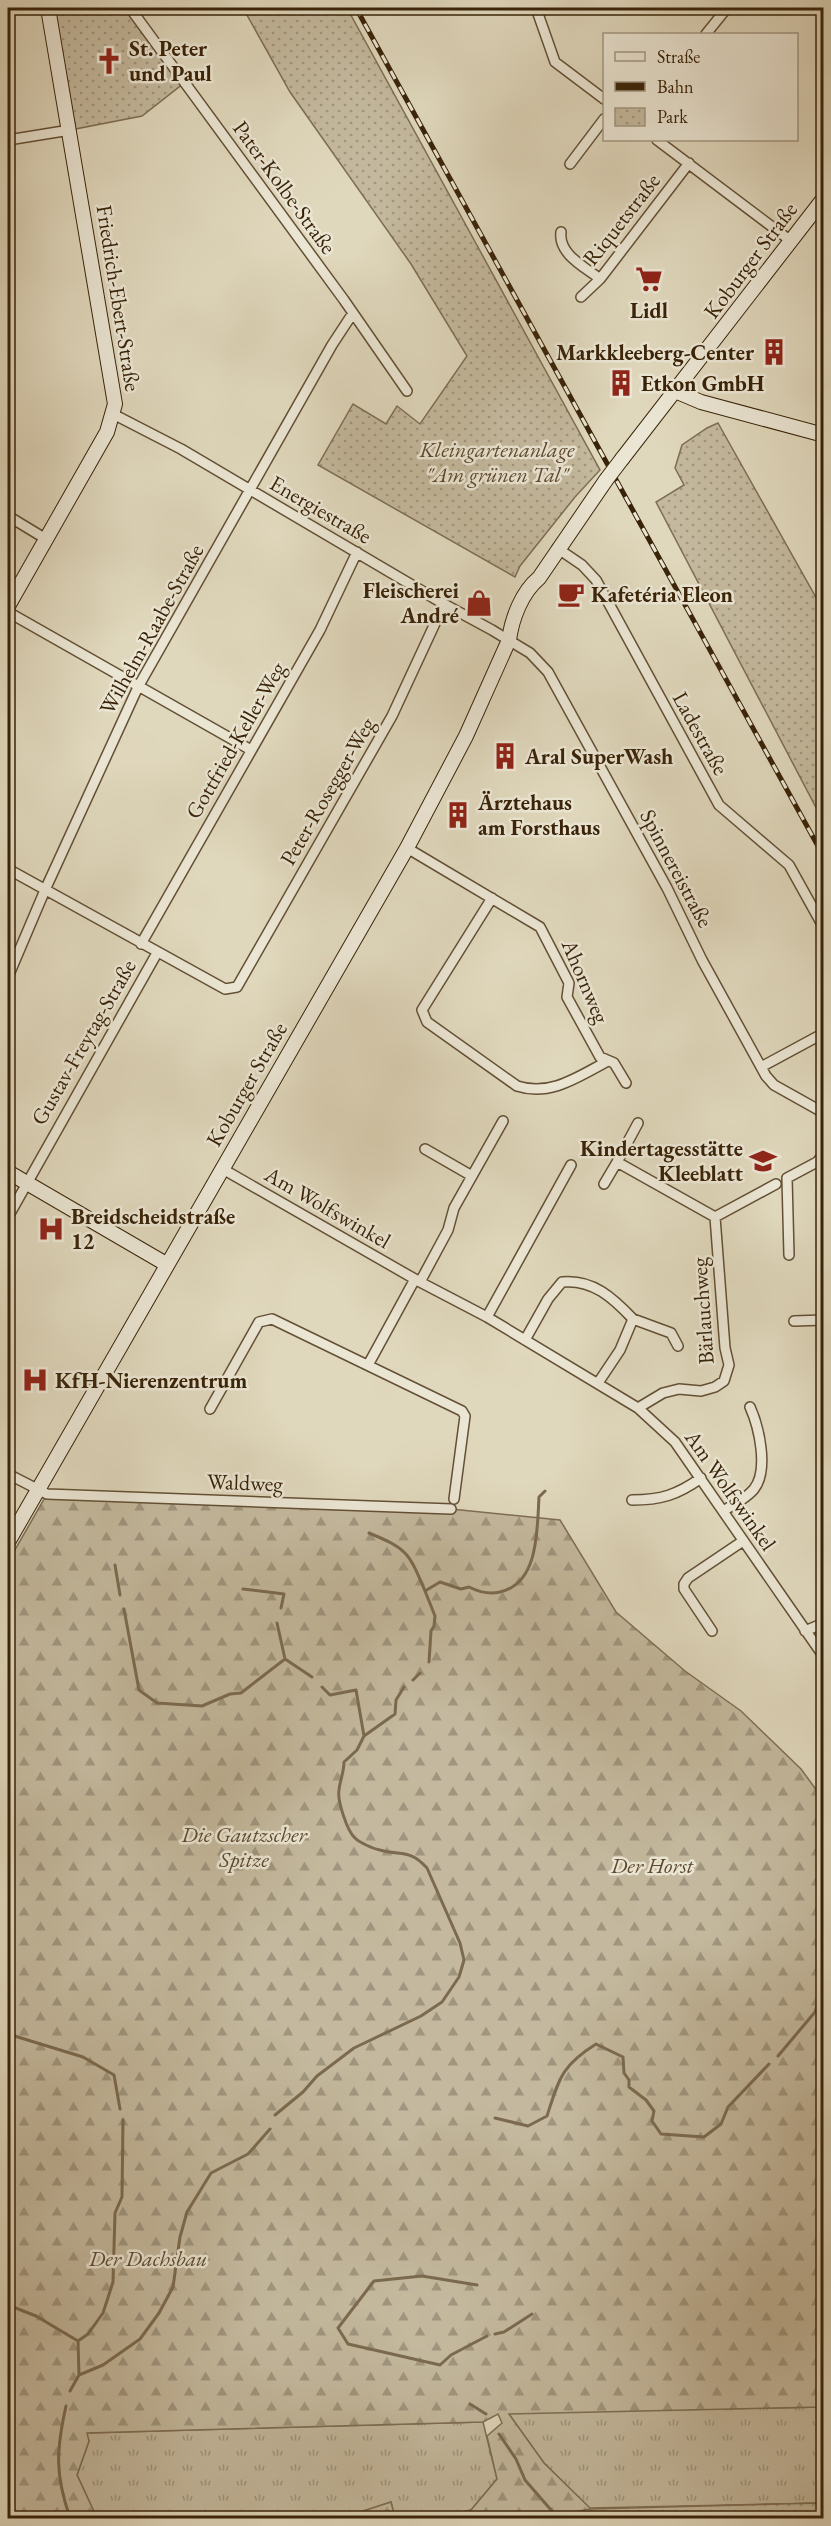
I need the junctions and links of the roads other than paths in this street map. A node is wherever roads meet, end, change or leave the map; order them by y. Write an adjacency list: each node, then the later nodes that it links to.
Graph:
1 (48, 8): 8 (main road, Friedrich-Ebert-Straße)
2 (130, 8): 18 (street, Pater-Kolbe-Straße)
3 (536, 8): 6 (street)
4 (727, 8): 5 (street)
5 (707, 33)
6 (603, 98)
7 (603, 120): 11 (street)
8 (70, 130): 9 (street); 21 (main road, Friedrich-Ebert-Straße)
9 (8, 140)
10 (658, 141): 12 (street)
11 (570, 164)
12 (688, 164): 15 (street); 16 (street, Riquetstraße)
13 (824, 198): 15 (main road, Koburger Straße)
14 (561, 232): 16 (street)
15 (790, 241): 20 (main road, Koburger Straße)
16 (600, 279): 17 (street, Riquetstraße)
17 (581, 297)
18 (353, 313): 19 (street, Pater-Kolbe-Straße); 23 (street, Wilhelm-Raabe-Straße)
19 (407, 391)
20 (675, 391): 22 (main road); 26 (main road, Koburger Straße, bridge)
21 (113, 414): 23 (street, Energiestraße); 25 (main road, Friedrich-Ebert-Straße)
22 (824, 435)
23 (249, 490): 27 (street, Energiestraße); 32 (street, Wilhelm-Raabe-Straße)
24 (8, 516): 25 (street)
25 (46, 538): 29 (main road, Friedrich-Ebert-Straße)
26 (557, 548): 31 (main road, Koburger Straße); 38 (street, Ladestraße)
27 (357, 552): 28 (street, Energiestraße); 33 (street, Gottfried-Keller-Weg)
28 (444, 604): 31 (street, Energiestraße); 40 (street, Peter-Rosegger-Weg)
29 (8, 606)
30 (8, 612): 32 (street)
31 (509, 640): 34 (main road, Koburger Straße); 44 (street, Spinnereistraße)
32 (138, 687): 33 (street); 36 (street, Wilhelm-Raabe-Straße)
33 (251, 750): 39 (street, Gottfried-Keller-Weg)
34 (407, 848): 37 (street, Ahornweg); 53 (main road, Koburger Straße)
35 (8, 869): 36 (street)
36 (45, 890): 39 (street); 41 (street, Wilhelm-Raabe-Straße)
37 (492, 898): 43 (street, Ahornweg); 43 (street)
38 (824, 928)
39 (141, 944): 40 (street)
40 (157, 952): 56 (street, Gustav-Freytag-Straße)
41 (8, 976)
42 (824, 1034): 44 (street)
43 (608, 1061): 45 (street, Ahornweg)
44 (761, 1067): 46 (street, Spinnereistraße)
45 (626, 1083)
46 (824, 1113)
47 (503, 1121): 55 (street)
48 (638, 1123): 51 (street)
49 (425, 1149): 55 (street)
50 (824, 1154): 61 (street)
51 (618, 1162): 57 (street); 60 (street)
52 (571, 1165): 64 (street)
53 (222, 1168): 62 (main road, Koburger Straße); 63 (street, Am Wolfswinkel)
54 (8, 1172): 56 (main road)
55 (472, 1176): 63 (street)
56 (26, 1183): 59 (street, Gustav-Freytag-Straße); 62 (main road)
57 (604, 1184)
58 (776, 1184): 60 (street)
59 (8, 1217)
60 (715, 1217): 73 (street, Bärlauchweg)
61 (789, 1255)
62 (166, 1264): 77 (main road, Koburger Straße)
63 (417, 1280): 64 (street, Am Wolfswinkel); 70 (street)
64 (487, 1317): 68 (street, Am Wolfswinkel)
65 (633, 1319): 68 (street); 69 (street); 71 (street)
66 (824, 1320): 67 (street)
67 (794, 1321)
68 (525, 1340): 71 (street, Am Wolfswinkel)
69 (678, 1346)
70 (368, 1365): 74 (street); 78 (street)
71 (598, 1383): 73 (street, Am Wolfswinkel)
72 (750, 1407): 81 (street)
73 (638, 1408): 76 (street, Am Wolfswinkel)
74 (210, 1409)
75 (8, 1474): 77 (street, Waldweg)
76 (701, 1478): 79 (street); 81 (street, Am Wolfswinkel)
77 (38, 1490): 80 (street, Waldweg); 83 (main road, Koburger Straße)
78 (454, 1499)
79 (632, 1500)
80 (452, 1509)
81 (723, 1511): 82 (street, Am Wolfswinkel)
82 (743, 1540): 85 (street); 86 (street, Am Wolfswinkel)
83 (8, 1542)
84 (824, 1623): 86 (street)
85 (712, 1631)
86 (806, 1631): 87 (street, Am Wolfswinkel)
87 (824, 1657)

